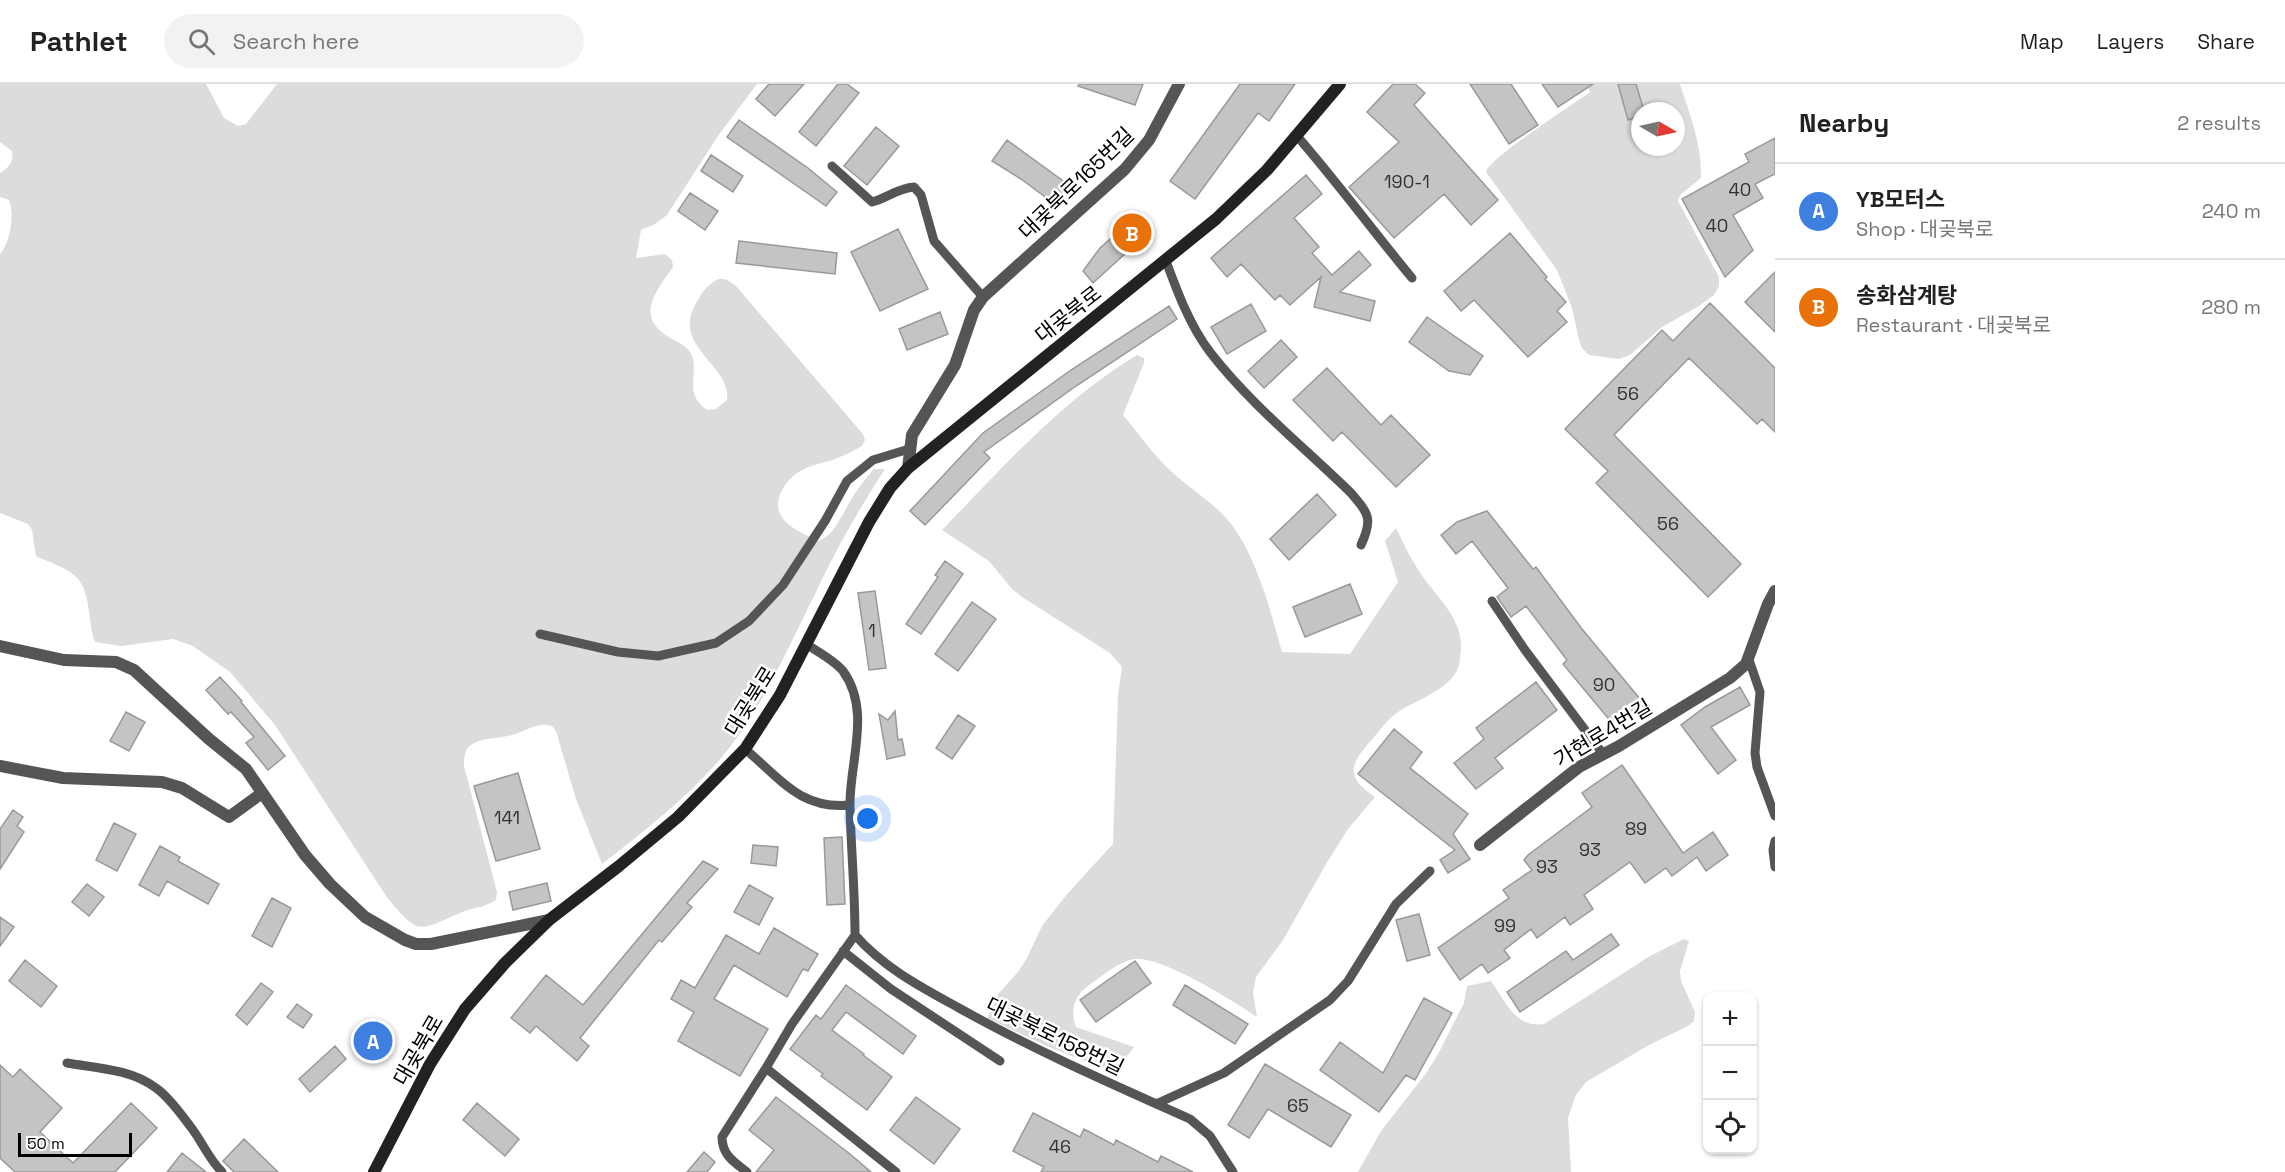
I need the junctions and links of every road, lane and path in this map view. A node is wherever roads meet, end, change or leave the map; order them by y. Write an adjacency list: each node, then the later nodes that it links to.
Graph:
1 (1179, 84): 7 (street, 대곶북로165번길)
2 (1340, 84): 3 (street, 대곶북로)
3 (1297, 136): 5 (street, 대곶북로); 6 (lane)
4 (832, 166): 7 (lane)
5 (1166, 261): 9 (street, 대곶북로); 10 (lane)
6 (1412, 278)
7 (983, 297): 8 (street, 대곶북로165번길)
8 (909, 449): 9 (street, 대곶북로165번길); 13 (lane)
9 (908, 468): 14 (street, 대곶북로)
10 (1361, 545)
11 (1775, 591): 16 (street, 가현로4번길)
12 (1492, 601): 18 (lane)
13 (540, 634)
14 (806, 644): 17 (street, 대곶북로); 21 (lane)
15 (0, 646): 20 (street)
16 (1748, 657): 18 (street, 가현로4번길); 22 (lane)
17 (745, 749): 21 (lane); 27 (street, 대곶북로)
18 (1603, 754): 24 (street, 가현로4번길)
19 (0, 766): 20 (street)
20 (262, 793): 27 (street)
21 (850, 805): 28 (lane)
22 (1775, 816)
23 (1775, 841): 25 (lane)
24 (1480, 845)
25 (1775, 867)
26 (1431, 871): 33 (lane)
27 (549, 920): 35 (street, 대곶북로)
28 (855, 935): 29 (lane); 33 (lane, 대곶북로158번길)
29 (843, 951): 30 (lane); 32 (lane)
30 (1000, 1060)
31 (67, 1063): 34 (lane)
32 (766, 1068): 36 (lane); 37 (lane)
33 (1156, 1104): 38 (lane, 대곶북로158번길)
34 (222, 1172)
35 (374, 1172)
36 (747, 1172)
37 (896, 1172)
38 (1233, 1172)

